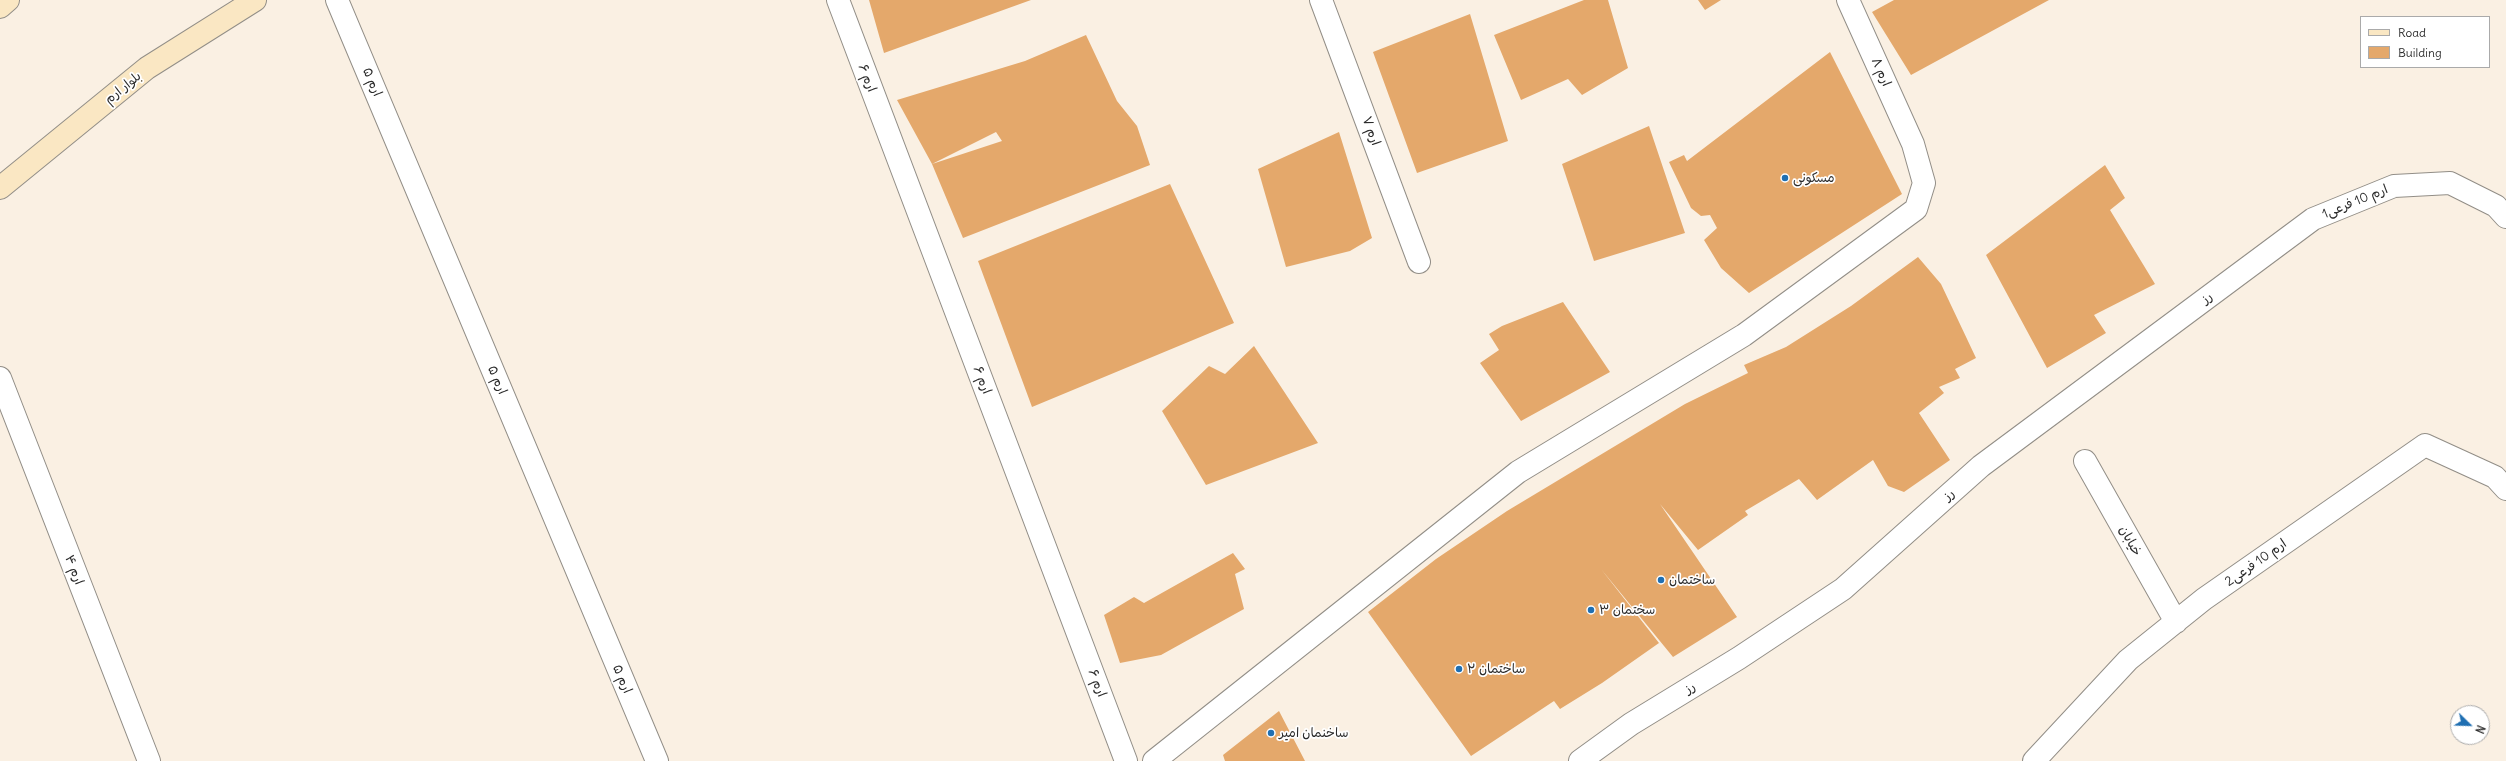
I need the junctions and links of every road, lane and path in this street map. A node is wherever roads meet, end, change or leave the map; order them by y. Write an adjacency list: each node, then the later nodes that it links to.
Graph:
1 (8, 0): 7 (main road)
2 (255, 0): 8 (main road, بلوار ارم)
3 (337, 0): 17 (street, ارم ۵)
4 (838, 0): 18 (street, ارم ۶)
5 (1321, 0): 11 (street, ارم ۷)
6 (1848, 0): 19 (street, ارم ۸)
7 (0, 7)
8 (0, 188)
9 (2506, 217): 10 (street, ارم 10 فرعی1)
10 (2313, 219): 20 (street, رز)
11 (1418, 262)
12 (0, 378): 16 (street, ارم ۴)
13 (2085, 461): 15 (street, خیابان)
14 (2506, 490): 15 (street, ارم 10 فرعی2)
15 (2176, 622): 21 (street, ارم 10 فرعی2)
16 (149, 761)
17 (657, 761)
18 (1126, 761)
19 (1154, 761)
20 (1580, 761)
21 (2034, 761)

